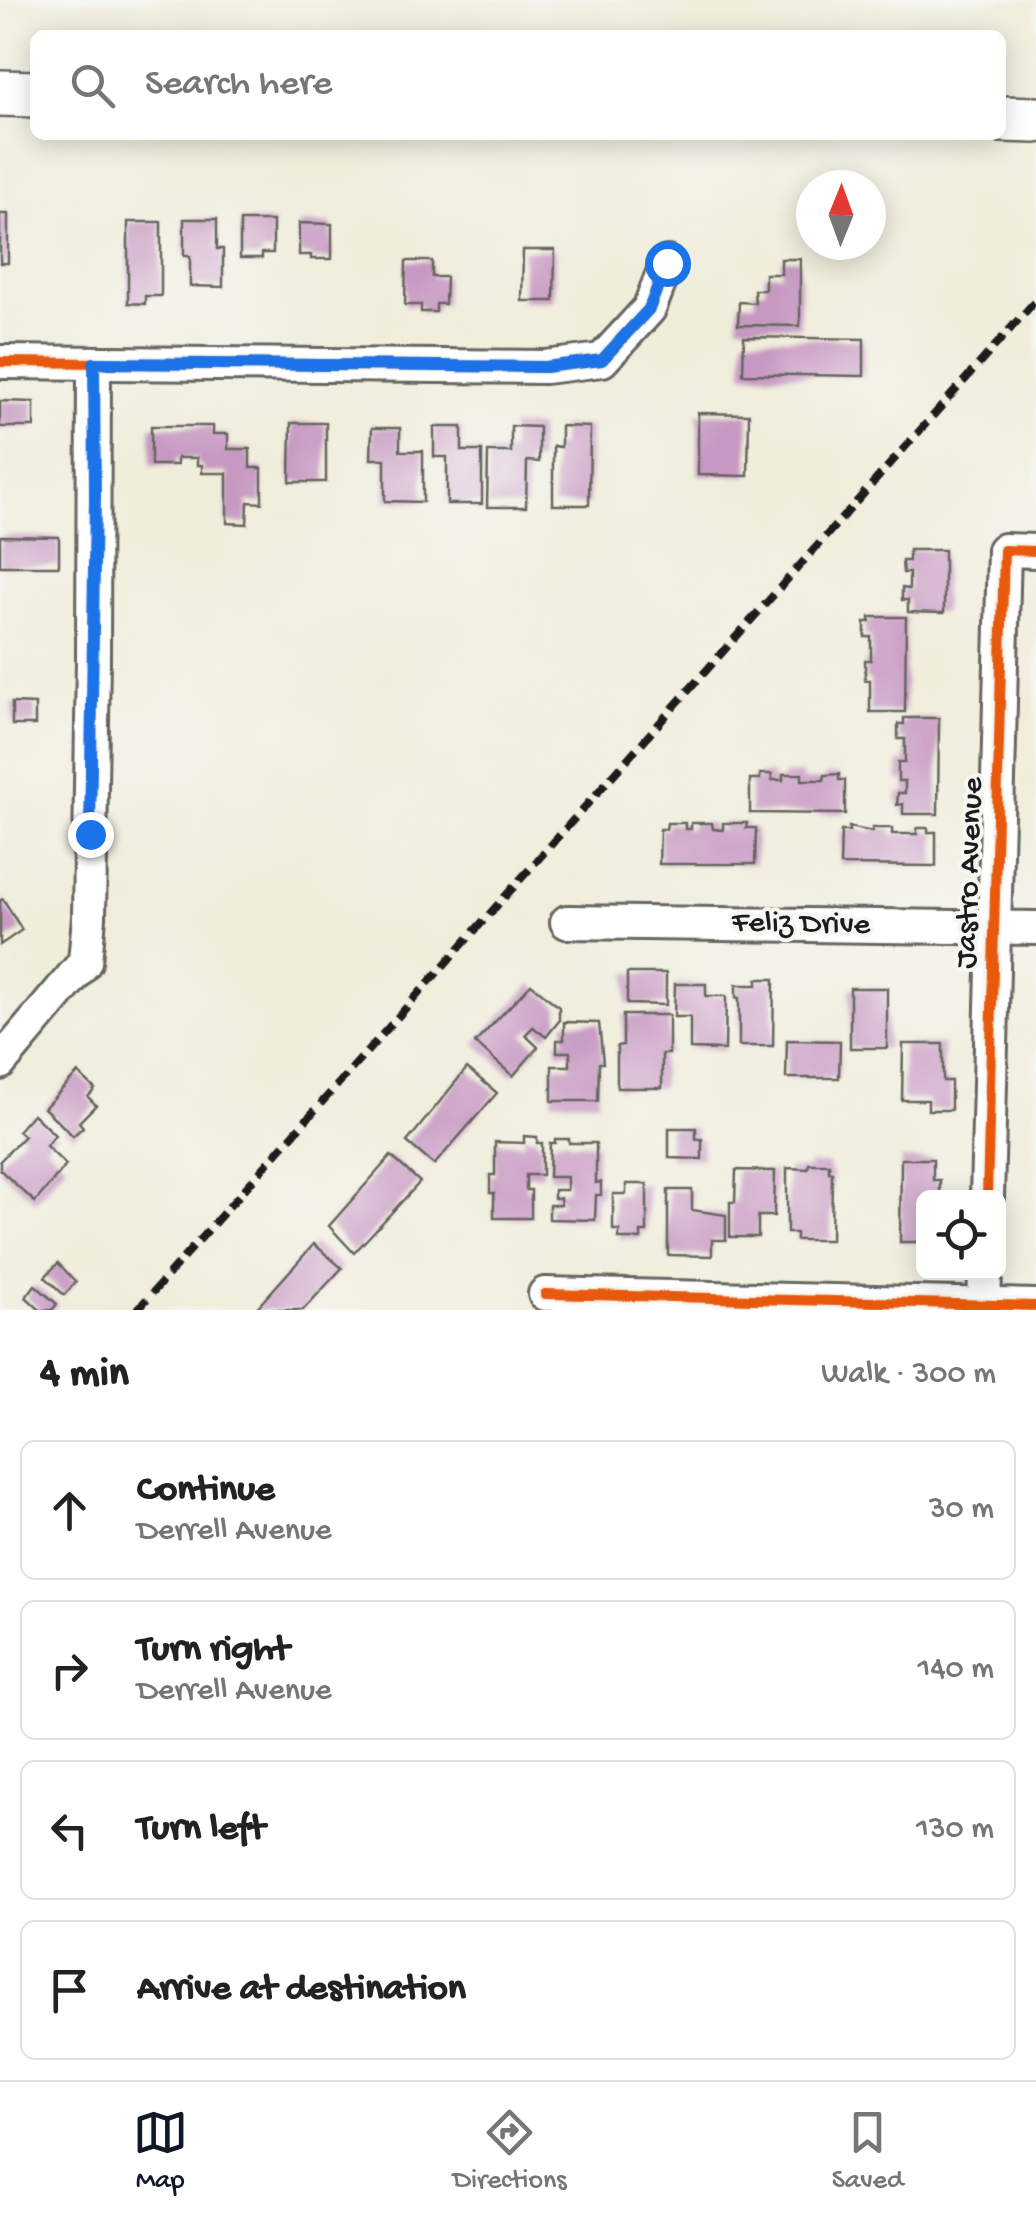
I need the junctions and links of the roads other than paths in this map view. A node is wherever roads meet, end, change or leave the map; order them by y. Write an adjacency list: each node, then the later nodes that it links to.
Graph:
1 (0, 93): 2 (highway)
2 (30, 94)
3 (1006, 119): 4 (highway)
4 (1036, 120)
5 (667, 263): 7 (street)
6 (0, 362): 7 (street)
7 (94, 363): 12 (street)
8 (1020, 550): 10 (street, Jastro Avenue)
9 (567, 922): 10 (street, Feliz Drive)
10 (994, 928): 11 (street, Feliz Drive); 13 (street, Jastro Avenue)
11 (1036, 928)
12 (2, 1056)
13 (987, 1190)
14 (985, 1280): 17 (street)
15 (544, 1294): 17 (street)
16 (1036, 1306): 17 (street)
17 (984, 1308)

